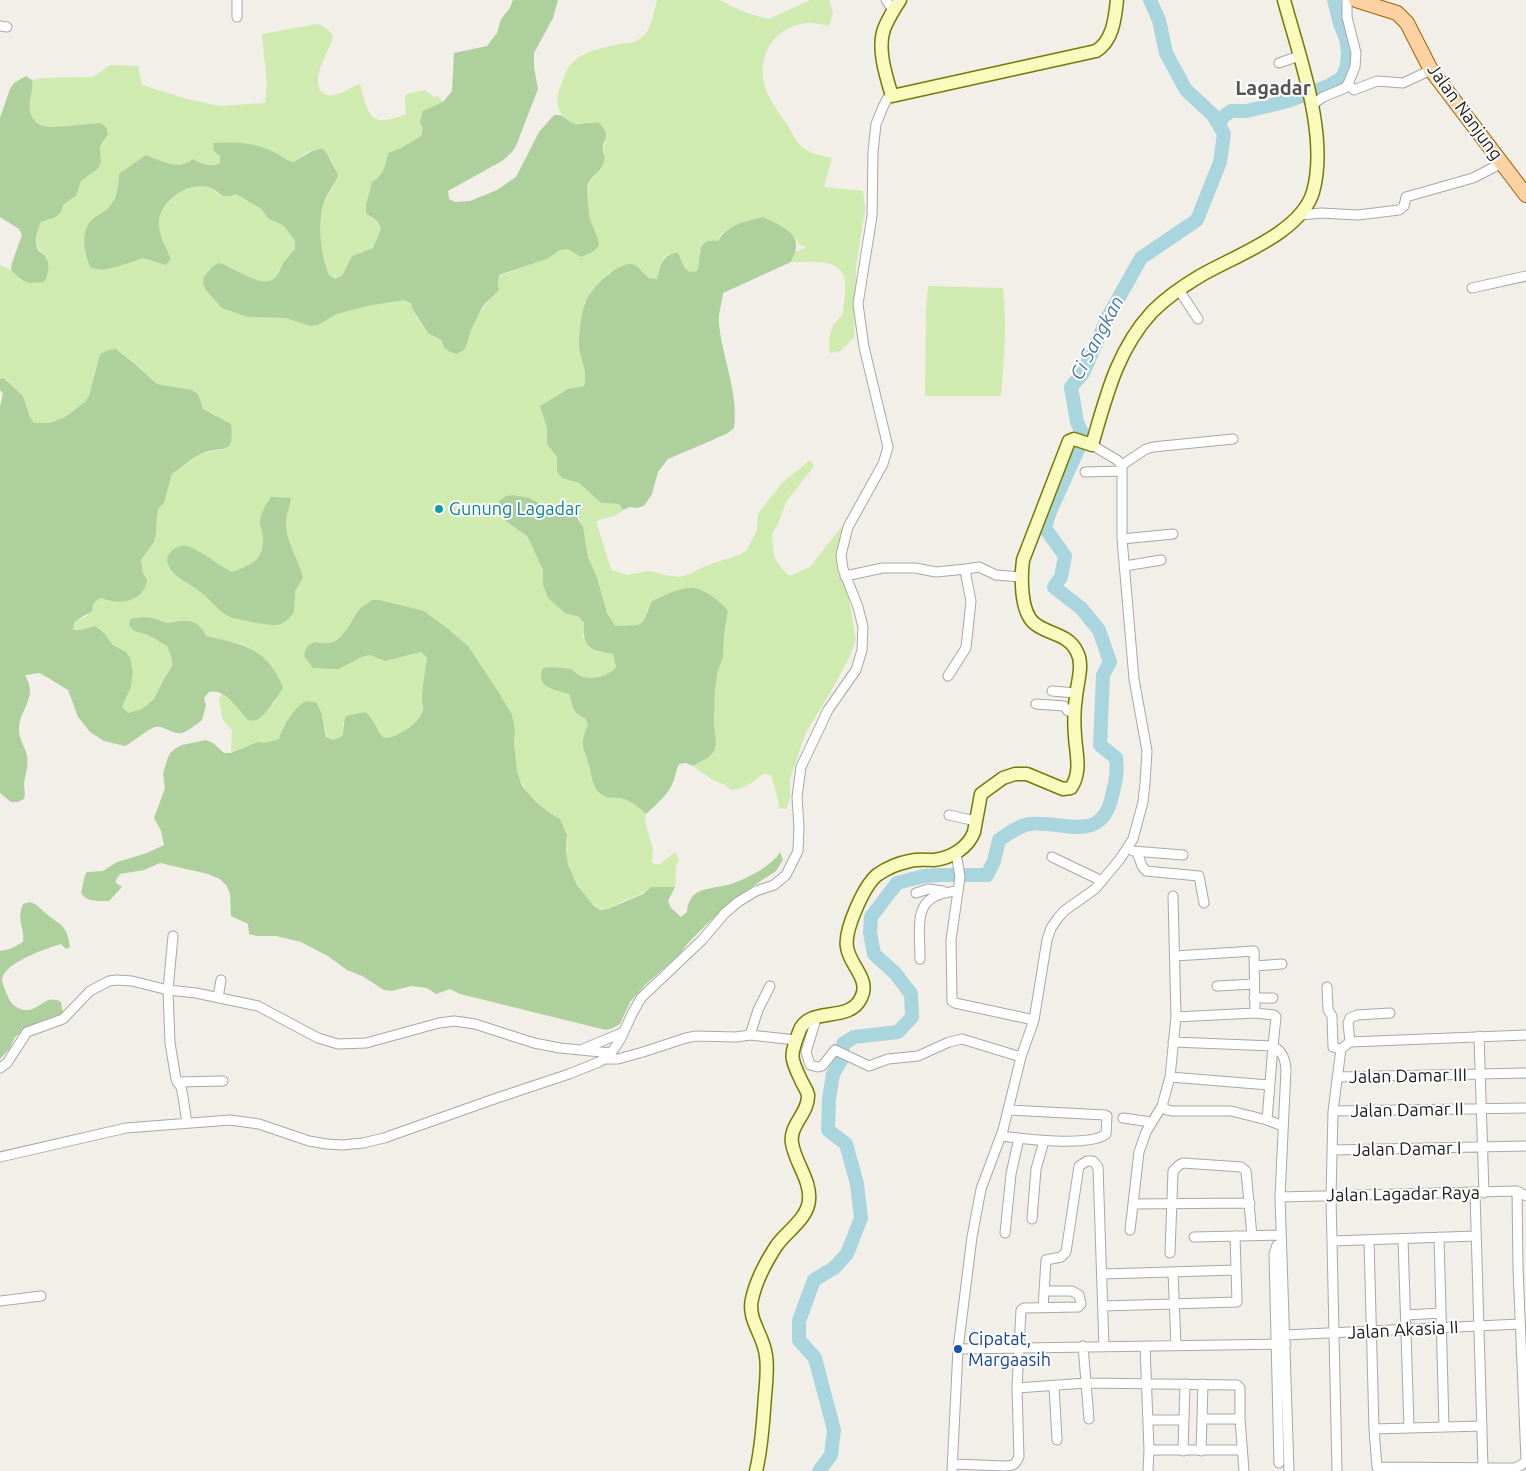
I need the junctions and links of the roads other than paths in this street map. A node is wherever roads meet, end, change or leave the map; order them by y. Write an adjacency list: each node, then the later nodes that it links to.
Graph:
1 (237, 0): 7 (street)
2 (1117, 0): 12 (street)
3 (1284, 0): 8 (street)
4 (1347, 0): 11 (street)
5 (1356, 0): 10 (main road, Jalan Nanjung)
6 (893, 3): 12 (street)
7 (237, 17)
8 (1299, 56): 9 (street); 13 (street)
9 (1279, 63)
10 (1431, 70): 11 (street); 14 (main road, Jalan Nanjung)
11 (1348, 84): 13 (street)
12 (892, 96): 30 (street)
13 (1310, 97): 16 (street)
14 (1502, 163): 15 (main road, Jalan Nanjung); 16 (street)
15 (1526, 195)
16 (1301, 215): 19 (street)
17 (1526, 276): 18 (street)
18 (1472, 288)
19 (1179, 290): 20 (street); 22 (street)
20 (1198, 319)
21 (1233, 438): 23 (street)
22 (1086, 444): 23 (street); 31 (street)
23 (1122, 468): 24 (street); 26 (street)
24 (1086, 472)
25 (1173, 534): 26 (street)
26 (1122, 539): 28 (street)
27 (1161, 560): 28 (street)
28 (1124, 566): 39 (street)
29 (966, 569): 30 (street); 31 (street); 32 (street)
30 (845, 576): 69 (street)
31 (1017, 576): 34 (street)
32 (948, 676)
33 (1052, 691): 34 (street)
34 (1073, 692): 36 (street)
35 (1036, 704): 36 (street)
36 (1072, 711): 38 (street)
37 (949, 815): 38 (street)
38 (971, 820): 41 (street)
39 (1127, 849): 40 (street); 44 (street)
40 (1137, 852): 42 (street); 49 (street)
41 (956, 853): 45 (street); 66 (street)
42 (1183, 855)
43 (1052, 857): 44 (street)
44 (1102, 882): 68 (street)
45 (958, 890): 46 (street); 68 (street)
46 (944, 892): 47 (street); 52 (street)
47 (916, 893)
48 (1173, 896): 51 (street)
49 (1204, 903)
50 (173, 936): 60 (street)
51 (1175, 956): 54 (street); 67 (street)
52 (920, 959)
53 (1282, 964): 54 (street)
54 (1254, 966): 56 (street)
55 (221, 980): 61 (street)
56 (1254, 984): 58 (street); 62 (street)
57 (770, 986): 71 (street)
58 (1217, 986)
59 (1327, 987): 77 (street)
60 (168, 990): 61 (street); 81 (street); 87 (street)
61 (218, 998): 78 (street)
62 (1254, 998): 63 (street); 65 (street)
63 (1273, 998)
64 (1390, 1013): 75 (street)
65 (1254, 1014): 67 (street); 76 (street)
66 (817, 1016): 73 (street); 80 (street)
67 (1176, 1016): 74 (street)
68 (1034, 1020): 80 (street)
69 (624, 1032): 78 (street); 79 (street)
70 (1526, 1035): 72 (street)
71 (750, 1036): 73 (street); 79 (street)
72 (1478, 1036): 75 (street); 83 (street)
73 (789, 1040): 181 (street)
74 (1173, 1042): 76 (street); 84 (street)
75 (1350, 1042): 77 (street)
76 (1273, 1046): 88 (street); 98 (street)
77 (1340, 1049): 85 (street)
78 (582, 1050): 79 (street)
79 (608, 1056): 97 (street)
80 (1021, 1058): 92 (street)
81 (0, 1068)
82 (1526, 1073): 83 (street, Jalan Damar III)
83 (1479, 1074): 85 (street, Jalan Damar III); 91 (street)
84 (1170, 1077): 88 (street); 89 (street)
85 (1337, 1077): 93 (street)
86 (223, 1081): 87 (street)
87 (177, 1082): 97 (street)
88 (1270, 1085): 95 (street)
89 (1162, 1106): 95 (street); 96 (street)
90 (1526, 1108): 91 (street, Jalan Damar II)
91 (1482, 1109): 93 (street, Jalan Damar II); 103 (street)
92 (1008, 1110): 99 (street); 101 (street)
93 (1333, 1111): 104 (street)
94 (1124, 1118): 96 (street)
95 (1267, 1120): 98 (street)
96 (1151, 1122): 112 (street)
97 (187, 1123): 105 (street)
98 (1283, 1126): 110 (street)
99 (1001, 1136): 100 (street); 153 (street)
100 (1019, 1138): 101 (street); 117 (street)
101 (1044, 1141): 114 (street)
102 (1526, 1146): 103 (street, Jalan Damar I)
103 (1483, 1148): 104 (street, Jalan Damar I); 107 (street)
104 (1332, 1150): 108 (street)
105 (0, 1157)
106 (1517, 1191): 107 (street, Jalan Lagadar Raya); 109 (street); 115 (street)
107 (1479, 1193): 108 (street, Jalan Lagadar Raya); 120 (street)
108 (1331, 1196): 110 (street, Jalan Lagadar Raya); 126 (street)
109 (1526, 1196)
110 (1280, 1197): 123 (street)
111 (1250, 1202): 113 (street); 113 (street); 119 (street)
112 (1133, 1204): 113 (street); 116 (street)
113 (1172, 1204): 127 (street)
114 (1032, 1219)
115 (1522, 1219): 135 (street)
116 (1130, 1230)
117 (1005, 1234)
118 (1235, 1236): 119 (street); 121 (street); 128 (street)
119 (1252, 1236): 123 (street)
120 (1476, 1236): 122 (street); 141 (street)
121 (1194, 1237)
122 (1439, 1237): 124 (street); 138 (street)
123 (1281, 1239): 146 (street); 147 (street)
124 (1403, 1239): 125 (street); 139 (street)
125 (1369, 1240): 126 (street); 144 (street)
126 (1332, 1241): 145 (street)
127 (1170, 1253)
128 (1236, 1270): 129 (street); 134 (street)
129 (1173, 1272): 130 (street); 134 (street)
130 (1102, 1274): 131 (street); 136 (street)
131 (1045, 1291): 137 (street); 137 (street)
132 (41, 1296): 133 (street)
133 (0, 1301)
134 (1174, 1304): 136 (street); 150 (street)
135 (1523, 1304): 140 (street)
136 (1103, 1306): 152 (street)
137 (1043, 1308): 151 (street)
138 (1441, 1313): 139 (street); 142 (street)
139 (1406, 1315): 143 (street)
140 (1520, 1324): 141 (street, Jalan Akasia II); 154 (street)
141 (1479, 1326): 142 (street, Jalan Akasia II); 166 (street)
142 (1441, 1328): 143 (street, Jalan Akasia II); 167 (street)
143 (1406, 1330): 144 (street, Jalan Akasia II); 168 (street)
144 (1372, 1331): 145 (street, Jalan Akasia II); 169 (street)
145 (1334, 1333): 146 (street, Jalan Akasia II); 185 (street)
146 (1286, 1339): 147 (street, Jalan Akasia II); 184 (street)
147 (1275, 1344): 150 (street, Jalan Akasia II); 175 (street)
148 (1083, 1346): 151 (street, Jalan Akasia II); 152 (street, Jalan Akasia II); 155 (street)
149 (1145, 1346): 150 (street, Jalan Akasia II); 152 (street, Jalan Akasia II); 156 (street)
150 (1176, 1346)
151 (1021, 1347): 153 (street, Jalan Akasia II); 160 (street)
152 (1104, 1347)
153 (958, 1349): 178 (street)
154 (1524, 1356): 176 (street)
155 (1086, 1383): 156 (street); 159 (street); 161 (street)
156 (1146, 1383): 157 (street); 164 (street)
157 (1185, 1384): 158 (street); 165 (street)
158 (1203, 1384): 162 (street); 163 (street)
159 (1054, 1386): 160 (street); 170 (street)
160 (1017, 1388): 178 (street)
161 (1090, 1419)
162 (1202, 1419): 163 (street); 174 (street)
163 (1240, 1419): 172 (street)
164 (1148, 1420): 165 (street); 171 (street)
165 (1184, 1420): 173 (street)
166 (1482, 1426): 167 (street); 177 (street)
167 (1444, 1427): 168 (street)
168 (1409, 1428): 169 (street)
169 (1374, 1429): 179 (street)
170 (1057, 1440)
171 (1149, 1450): 173 (street); 182 (street)
172 (1242, 1450): 174 (street); 183 (street)
173 (1183, 1451): 174 (street)
174 (1201, 1451)
175 (1279, 1463)
176 (1525, 1464): 180 (street)
177 (1483, 1467): 179 (street); 180 (street)
178 (952, 1468)
179 (1377, 1469)
180 (1514, 1470)
181 (756, 1471)
182 (1148, 1471)
183 (1244, 1471)
184 (1289, 1471)
185 (1337, 1471)

